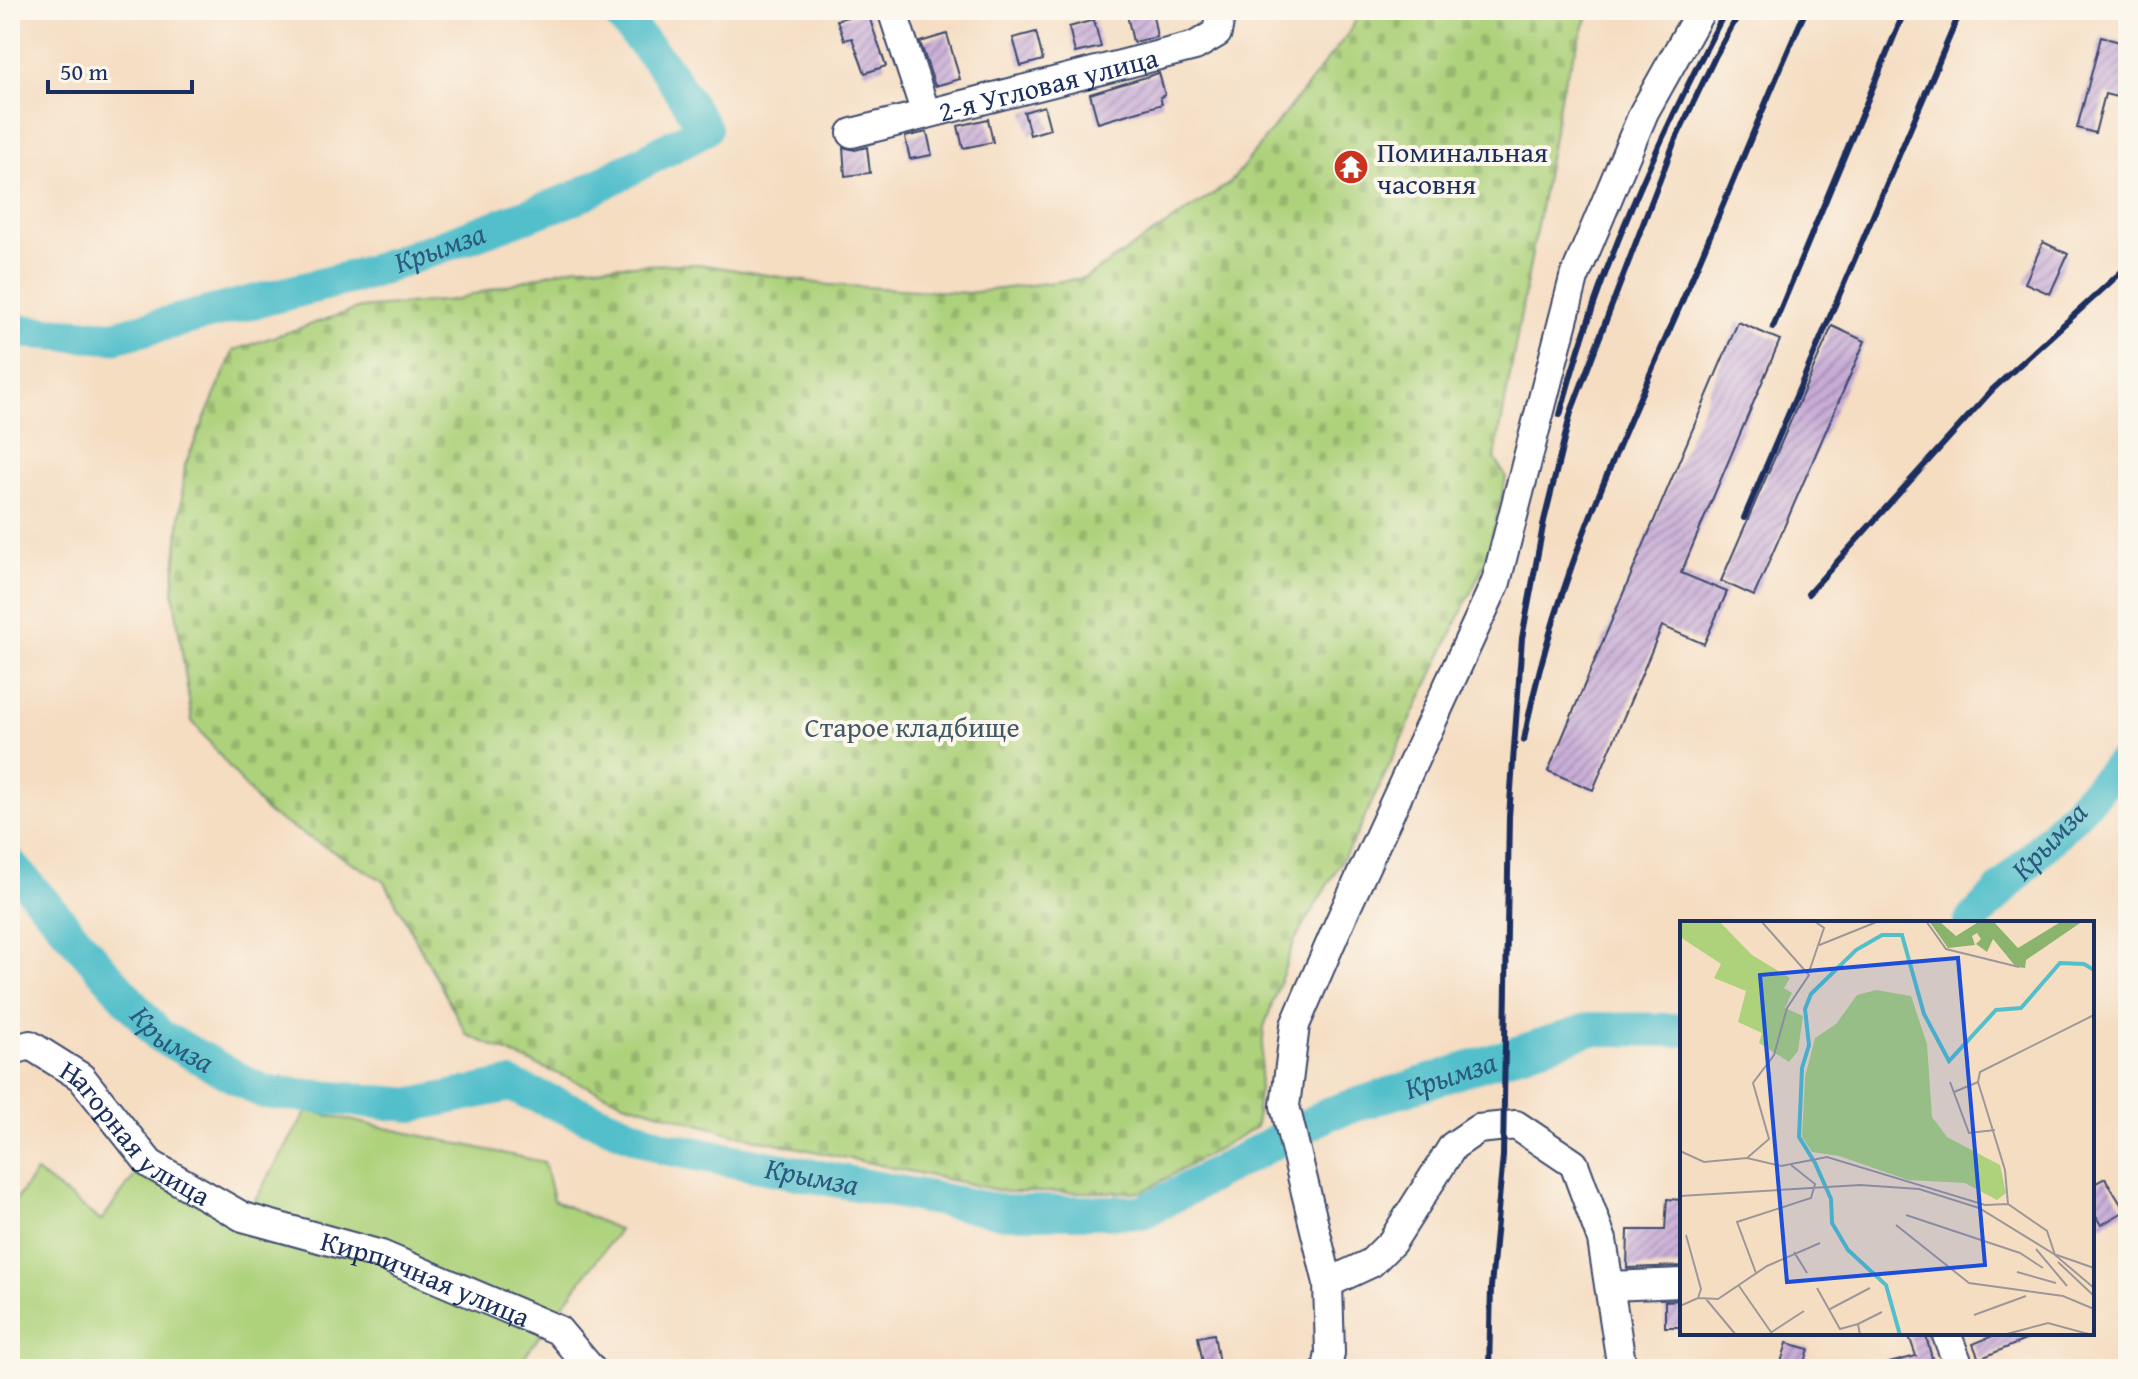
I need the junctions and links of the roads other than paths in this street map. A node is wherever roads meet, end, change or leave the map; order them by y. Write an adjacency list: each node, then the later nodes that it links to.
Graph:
1 (892, 10): 4 (street)
2 (1221, 10): 4 (street, 2-я Угловая улица)
3 (1701, 10): 8 (street)
4 (926, 114): 5 (street, 2-я Угловая улица)
5 (852, 133)
6 (17, 1046): 7 (street, Нагорная улица)
7 (243, 1217): 12 (street, Кирпичная улица)
8 (1328, 1283): 10 (street); 13 (street)
9 (1680, 1283): 10 (street)
10 (1610, 1286): 14 (street)
11 (1947, 1335): 15 (street)
12 (591, 1369)
13 (1327, 1369)
14 (1622, 1369)
15 (1960, 1369)

